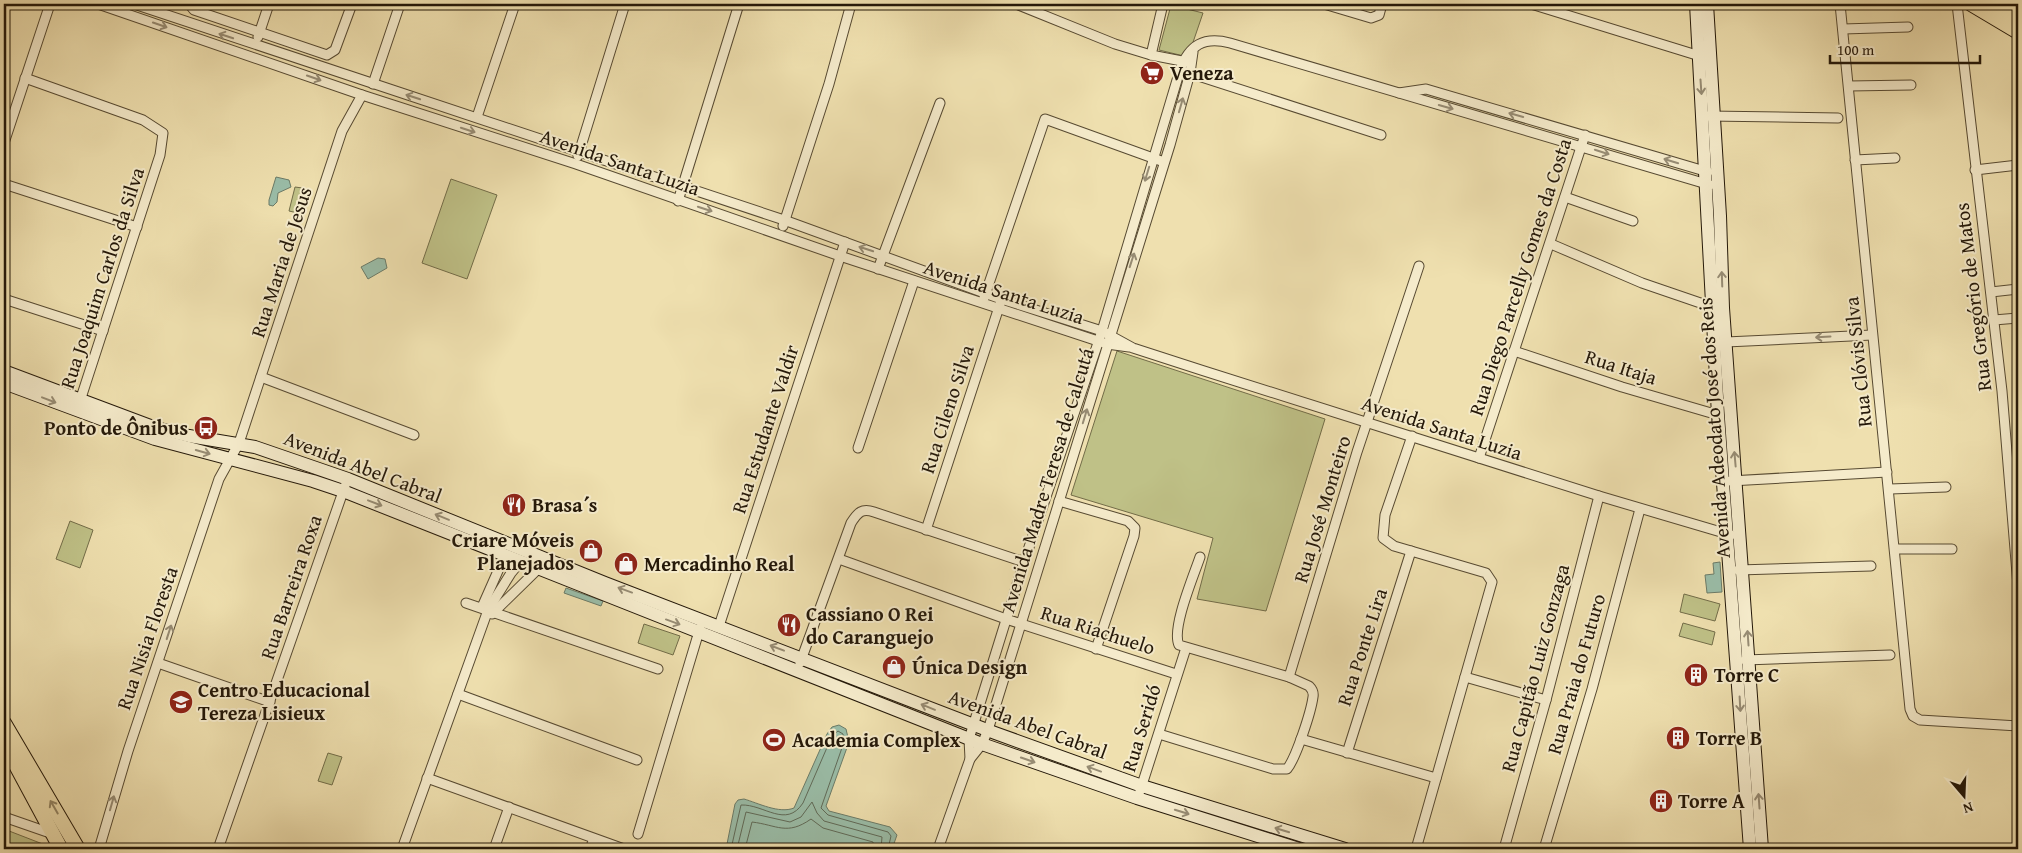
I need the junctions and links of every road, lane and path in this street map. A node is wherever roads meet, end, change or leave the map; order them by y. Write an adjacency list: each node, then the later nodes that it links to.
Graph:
1 (50, 4): 34 (street)
2 (98, 4): 39 (street, Avenida Santa Luzia, one-way to 39)
3 (134, 4): 28 (street, Avenida Santa Luzia, one-way to 3)
4 (189, 4): 27 (street)
5 (269, 4): 27 (street)
6 (352, 4): 27 (street)
7 (400, 4): 35 (street)
8 (515, 4): 42 (street)
9 (625, 4): 48 (street)
10 (739, 4): 58 (street)
11 (851, 4): 61 (street)
12 (1016, 4): 29 (street)
13 (1163, 4): 29 (street)
14 (1324, 4): 15 (street)
15 (1382, 4)
16 (1531, 4): 30 (street)
17 (1696, 4): 30 (main road, Avenida Adeodato José dos Reis)
18 (1707, 4): 30 (main road, Avenida Adeodato José dos Reis)
19 (1840, 4): 25 (street, Rua Clóvis Silva)
20 (1957, 4): 55 (street, Rua Gregório de Matos)
21 (1971, 4): 26 (main road)
22 (1996, 4): 23 (main road)
23 (2018, 18)
24 (1908, 27): 25 (street)
25 (1842, 30): 37 (street, Rua Clóvis Silva)
26 (2018, 32)
27 (259, 33): 28 (street)
28 (255, 45): 35 (street, Avenida Santa Luzia)
29 (1151, 55): 31 (street)
30 (1705, 58): 41 (main road, Avenida Adeodato José dos Reis)
31 (1188, 62): 32 (street, Avenida Madre Teresa de Calcutá); 33 (street, Avenida Madre Teresa de Calcutá); 38 (street)
32 (1180, 70): 33 (street); 49 (street, Avenida Madre Teresa de Calcutá)
33 (1190, 73): 44 (street); 52 (street, Avenida Madre Teresa de Calcutá, one-way to 33)
34 (25, 78): 46 (street); 63 (street, Rua Joaquim Carlos da Silva)
35 (373, 84): 42 (street, Avenida Santa Luzia, one-way to 35)
36 (1911, 85): 37 (street)
37 (1848, 86): 51 (street, Rua Clóvis Silva)
38 (1399, 93): 45 (street, one-way to 38); 47 (street, one-way to 47)
39 (362, 95): 53 (street, Avenida Santa Luzia, one-way to 53); 92 (street, Rua Maria de Jesus)
40 (940, 103): 67 (street)
41 (1709, 116): 43 (street); 56 (main road, Avenida Adeodato José dos Reis)
42 (477, 118): 48 (street, Avenida Santa Luzia)
43 (1838, 118)
44 (1380, 135)
45 (1585, 135): 47 (street, Rua Diego Parcelly Gomes da Costa); 56 (street, one-way to 45)
46 (4, 143)
47 (1582, 146): 56 (street, one-way to 56); 59 (street, Rua Diego Parcelly Gomes da Costa)
48 (580, 152): 53 (street); 58 (street, Avenida Santa Luzia)
49 (1152, 157): 52 (street); 76 (street); 85 (street, Avenida Madre Teresa de Calcutá, one-way to 85)
50 (1895, 158): 51 (street)
51 (1855, 160): 86 (street, Rua Clóvis Silva)
52 (1164, 162): 85 (street, Avenida Madre Teresa de Calcutá, one-way to 52)
53 (576, 164): 60 (street, Avenida Santa Luzia)
54 (2018, 165): 55 (street)
55 (1975, 170): 75 (street, Rua Gregório de Matos)
56 (1712, 179): 80 (main road, Avenida Adeodato José dos Reis)
57 (4, 184): 63 (street)
58 (683, 188): 60 (street); 61 (street, Avenida Santa Luzia)
59 (1565, 197): 62 (street); 66 (street, Rua Diego Parcelly Gomes da Costa)
60 (678, 201): 64 (street, Avenida Santa Luzia, one-way to 64)
61 (784, 220): 64 (street); 65 (street, Avenida Santa Luzia)
62 (1633, 220)
63 (137, 227): 84 (street, Rua Joaquim Carlos da Silva)
64 (780, 234): 68 (street, Avenida Santa Luzia)
65 (845, 242): 67 (street, Avenida Santa Luzia, one-way to 65); 68 (street, Rua Estudante Valdir)
66 (1551, 244): 80 (street); 90 (street, Rua Diego Parcelly Gomes da Costa)
67 (882, 255): 69 (street, Avenida Santa Luzia); 71 (street)
68 (840, 256): 71 (street, Avenida Santa Luzia); 135 (street, Rua Estudante Valdir)
69 (908, 264): 72 (street); 76 (street, Avenida Santa Luzia)
70 (1419, 266): 96 (street, Rua José Monteiro)
71 (878, 269): 72 (street, Avenida Santa Luzia)
72 (903, 277): 73 (street, Avenida Santa Luzia)
73 (914, 281): 79 (street, Avenida Santa Luzia); 100 (street)
74 (2018, 289): 75 (street)
75 (1991, 292): 83 (street, Rua Gregório de Matos)
76 (986, 293): 78 (street, Avenida Santa Luzia); 79 (street)
77 (4, 299): 84 (street)
78 (1001, 299): 81 (street, Rua Cileno Silva); 85 (street, Avenida Santa Luzia)
79 (982, 303): 81 (street, Avenida Santa Luzia)
80 (1718, 308): 87 (main road, Avenida Adeodato José dos Reis); 95 (main road, Avenida Adeodato José dos Reis)
81 (998, 309): 88 (street, Avenida Santa Luzia); 114 (street, Rua Cileno Silva)
82 (2018, 318): 83 (street)
83 (1994, 320): 103 (street, Rua Gregório de Matos)
84 (103, 331): 94 (street, Rua Joaquim Carlos da Silva)
85 (1106, 333): 88 (street, Avenida Madre Teresa de Calcutá); 89 (street, Avenida Santa Luzia)
86 (1872, 335): 87 (street, one-way to 87); 104 (street, Rua Clóvis Silva)
87 (1726, 342): 107 (main road, Avenida Adeodato José dos Reis, one-way to 87)
88 (1103, 343): 89 (street, Avenida Santa Luzia); 112 (street, Avenida Madre Teresa de Calcutá, one-way to 88); 124 (street, Avenida Madre Teresa de Calcutá)
89 (1133, 348): 96 (street, Avenida Santa Luzia)
90 (1514, 350): 95 (street, Rua Itaja); 101 (street, Rua Diego Parcelly Gomes da Costa)
91 (4, 371): 94 (main road, Avenida Abel Cabral)
92 (261, 377): 97 (street); 99 (street, Rua Maria de Jesus)
93 (4, 383): 94 (main road, Avenida Abel Cabral, one-way to 94)
94 (78, 406): 99 (main road, Avenida Abel Cabral); 102 (main road, Avenida Abel Cabral, one-way to 102)
95 (1718, 415): 106 (main road, Avenida Adeodato José dos Reis)
96 (1368, 422): 98 (street, Avenida Santa Luzia); 144 (street, Rua José Monteiro)
97 (414, 435)
98 (1412, 436): 101 (street, Avenida Santa Luzia); 119 (street)
99 (239, 443): 102 (street, Rua Nisia Floresta); 105 (main road, Avenida Abel Cabral)
100 (858, 448)
101 (1479, 458): 111 (street, Avenida Santa Luzia)
102 (229, 459): 110 (main road, Avenida Abel Cabral); 140 (street, Rua Nisia Floresta, one-way to 102)
103 (2014, 468): 129 (street, Rua Gregório de Matos)
104 (1888, 472): 107 (street); 109 (street, Rua Clóvis Silva)
105 (348, 479): 110 (street, Rua Barreira Roxa); 134 (main road, Avenida Abel Cabral, one-way to 105)
106 (1723, 481): 107 (street); 115 (main road, Avenida Adeodato José dos Reis)
107 (1737, 481): 116 (main road, Avenida Adeodato José dos Reis)
108 (1946, 487): 109 (street)
109 (1890, 489): 117 (street, Rua Clóvis Silva)
110 (343, 491): 120 (main road, Avenida Abel Cabral, one-way to 120); 148 (street, Rua Barreira Roxa)
111 (1599, 496): 113 (street, Avenida Santa Luzia); 147 (street, Rua Capitão Luiz Gonzaga)
112 (1059, 501): 133 (street, Avenida Madre Teresa de Calcutá); 137 (street)
113 (1640, 509): 115 (street, Avenida Santa Luzia); 184 (street, Rua Praia do Futuro)
114 (926, 530): 122 (street); 124 (street)
115 (1727, 535): 116 (street, Avenida Santa Luzia); 127 (main road, Avenida Adeodato José dos Reis)
116 (1741, 536): 128 (main road, Avenida Adeodato José dos Reis)
117 (1896, 549): 118 (street); 151 (street, Rua Clóvis Silva)
118 (1952, 549)
119 (1411, 551): 145 (street); 158 (street, Rua Ponte Lira)
120 (505, 555): 123 (main road, Avenida Abel Cabral); 131 (street)
121 (1200, 557): 136 (street)
122 (838, 559): 132 (street, Rua Riachuelo); 141 (street)
123 (521, 561): 126 (main road, Avenida Abel Cabral); 131 (street)
124 (1024, 562): 132 (street, Avenida Madre Teresa de Calcutá)
125 (1871, 566): 128 (street)
126 (539, 568): 131 (street); 134 (main road, Avenida Abel Cabral, one-way to 134)
127 (1730, 570): 128 (street); 139 (main road, Avenida Adeodato José dos Reis)
128 (1744, 570): 139 (main road, Avenida Adeodato José dos Reis, one-way to 128)
129 (2018, 586)
130 (466, 603): 131 (street)
131 (488, 610): 142 (street); 146 (street)
132 (1006, 619): 133 (street, Rua Riachuelo); 150 (street, Avenida Madre Teresa de Calcutá)
133 (1021, 624): 137 (street, Rua Riachuelo); 152 (street, Avenida Madre Teresa de Calcutá)
134 (701, 626): 135 (main road, Avenida Abel Cabral); 141 (main road, Avenida Abel Cabral); 168 (street)
135 (718, 626): 141 (main road, Avenida Abel Cabral, one-way to 135)
136 (1186, 648): 143 (street, Rua Seridó); 144 (street)
137 (1096, 649): 143 (street, Rua Riachuelo)
138 (1890, 655): 139 (street)
139 (1743, 660): 161 (main road, Avenida Adeodato José dos Reis)
140 (158, 662): 148 (street); 173 (street, Rua Nisia Floresta, one-way to 140)
141 (800, 664): 150 (main road, Avenida Abel Cabral, one-way to 141); 154 (main road, Avenida Abel Cabral)
142 (658, 669)
143 (1176, 674): 153 (street, Rua Seridó)
144 (1289, 677): 155 (street)
145 (1465, 677): 147 (street); 163 (street)
146 (458, 694): 160 (street); 162 (street)
147 (1546, 700): 183 (street, Rua Capitão Luiz Gonzaga)
148 (270, 702): 174 (street, Rua Barreira Roxa)
149 (4, 723): 172 (main road, one-way to 149)
150 (974, 724): 152 (main road, Avenida Abel Cabral); 154 (street, Avenida Madre Teresa de Calcutá)
151 (2018, 726)
152 (988, 730): 157 (street, Avenida Madre Teresa de Calcutá); 164 (main road, Avenida Abel Cabral, one-way to 152)
153 (1159, 734): 155 (street); 164 (street, Rua Seridó)
154 (969, 739): 157 (main road, Avenida Abel Cabral); 159 (street, Avenida Madre Teresa de Calcutá)
155 (1301, 739): 158 (street)
156 (4, 743): 167 (main road)
157 (982, 744): 159 (street, Avenida Madre Teresa de Calcutá); 164 (main road, Avenida Abel Cabral, one-way to 164)
158 (1347, 753): 163 (street)
159 (970, 759): 179 (street, Avenida Madre Teresa de Calcutá)
160 (636, 760)
161 (1750, 772): 185 (main road, Avenida Adeodato José dos Reis); 186 (main road, Avenida Adeodato José dos Reis, one-way to 161)
162 (427, 778): 165 (street); 175 (street)
163 (1436, 778): 182 (street)
164 (1139, 792): 170 (main road, Avenida Abel Cabral, one-way to 164); 180 (main road, Avenida Abel Cabral, one-way to 180)
165 (509, 808): 169 (street); 176 (street)
166 (4, 817): 167 (street)
167 (52, 834): 171 (main road)
168 (638, 834)
169 (594, 838): 177 (street); 178 (street)
170 (1329, 847): 181 (main road, Avenida Abel Cabral)
171 (61, 849)
172 (78, 849)
173 (99, 849)
174 (218, 849)
175 (402, 849)
176 (494, 849)
177 (590, 849)
178 (624, 849)
179 (938, 849)
180 (1299, 849)
181 (1345, 849)
182 (1416, 849)
183 (1504, 849)
184 (1544, 849)
185 (1750, 849)
186 (1762, 849)

